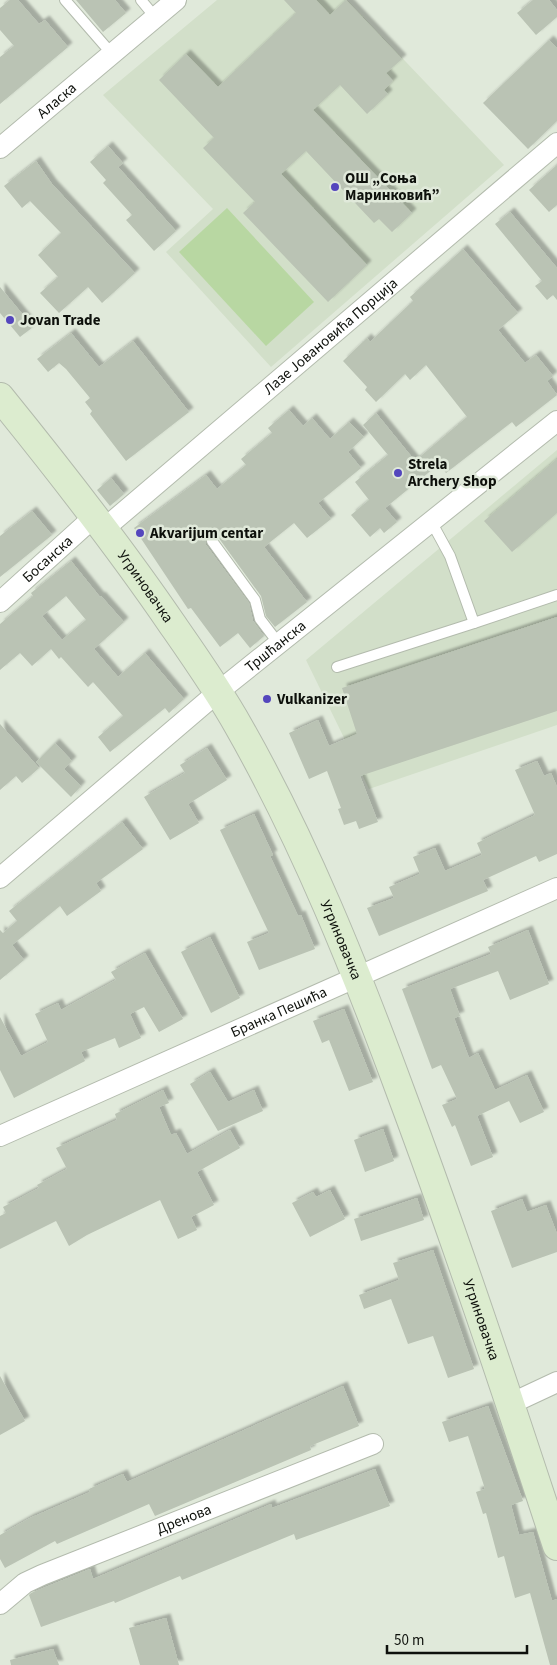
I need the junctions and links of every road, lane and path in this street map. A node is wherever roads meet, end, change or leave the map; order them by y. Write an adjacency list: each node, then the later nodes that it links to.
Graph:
1 (65, 0): 5 (lane)
2 (141, 0): 4 (lane)
3 (176, 0): 4 (street, Аласка)
4 (155, 17): 5 (street, Аласка)
5 (112, 54): 7 (street, Аласка)
6 (557, 143): 10 (street, Лазе Јовановића Порција)
7 (0, 148)
8 (0, 397): 10 (main road, Угриновачка)
9 (557, 421): 11 (street, Тршћанска)
10 (100, 522): 14 (street, Босанска); 18 (main road, Угриновачка)
11 (432, 523): 15 (lane); 16 (street, Тршћанска)
12 (212, 541): 16 (lane)
13 (557, 595): 15 (lane)
14 (0, 602)
15 (474, 623): 17 (lane)
16 (279, 644): 18 (street, Тршћанска)
17 (337, 667)
18 (218, 692): 19 (street, Тршћанска); 21 (main road, Угриновачка)
19 (0, 878)
20 (557, 888): 21 (street, Бранка Пешића)
21 (357, 976): 22 (street, Бранка Пешића); 24 (main road, Угриновачка)
22 (0, 1136)
23 (557, 1382): 24 (street)
24 (510, 1404): 26 (main road, Угриновачка)
25 (374, 1444): 27 (street, Дренова)
26 (557, 1546)
27 (0, 1604)

